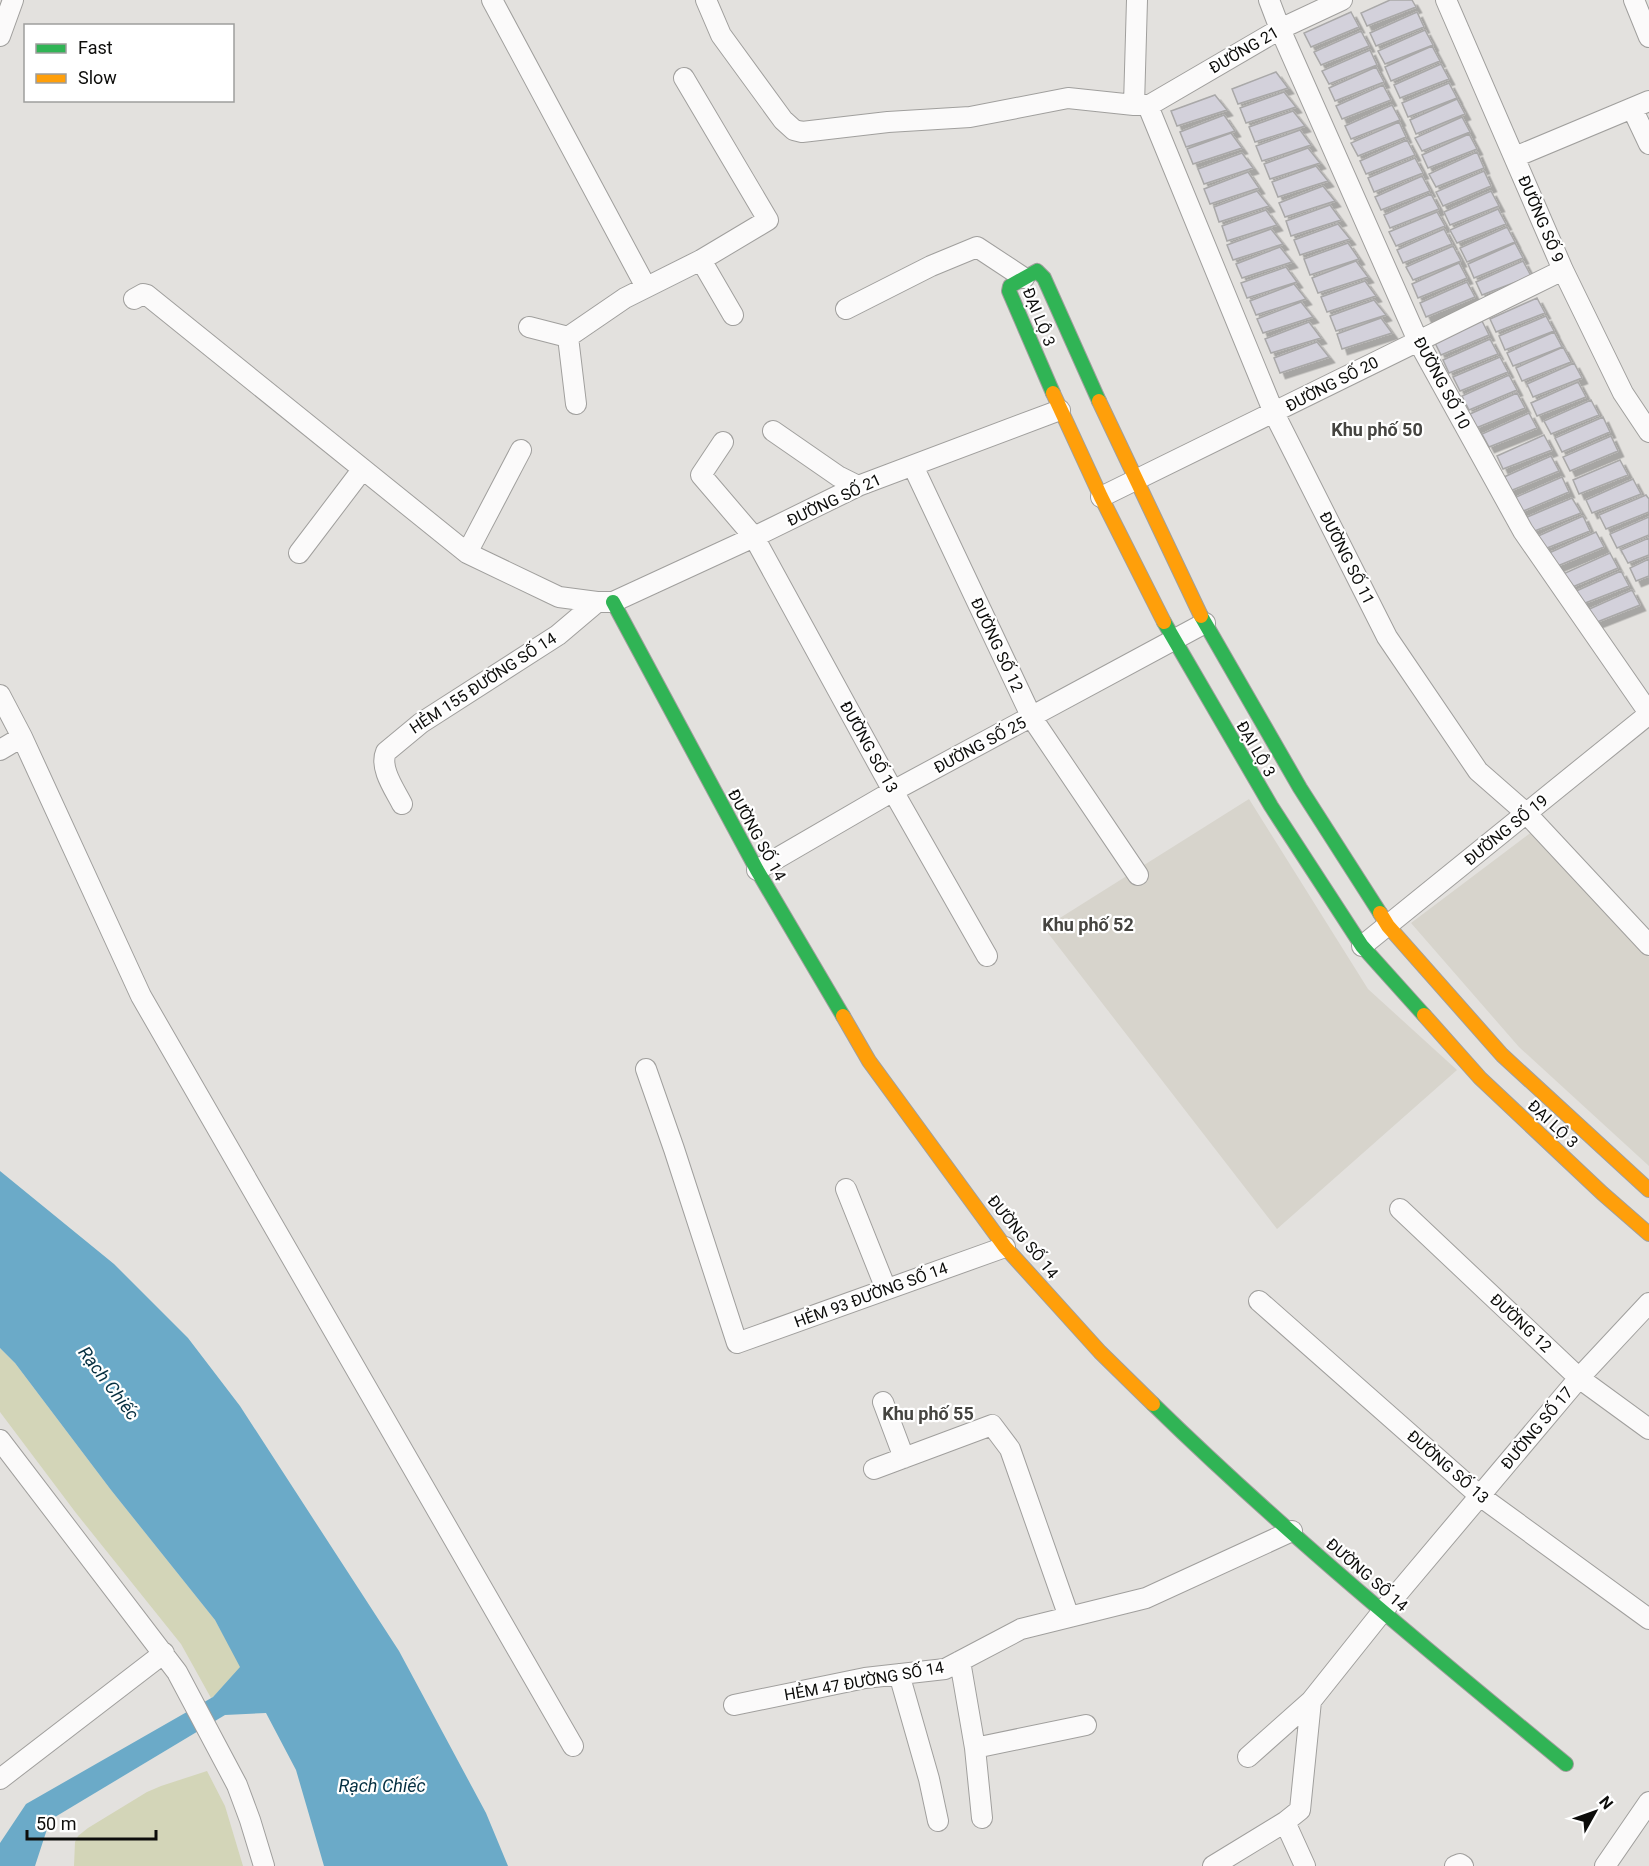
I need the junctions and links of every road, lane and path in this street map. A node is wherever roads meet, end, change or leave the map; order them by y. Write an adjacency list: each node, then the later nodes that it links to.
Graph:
1 (13, 0): 10 (street)
2 (492, 0): 20 (street)
3 (706, 0): 13 (street)
4 (1137, 0): 13 (street)
5 (1269, 0): 9 (street, ĐƯỜNG SỐ 10)
6 (1342, 0): 9 (street, ĐƯỜNG 21)
7 (1446, 0): 16 (street, ĐƯỜNG SỐ 9)
8 (1634, 0): 11 (street)
9 (1280, 29): 13 (street, ĐƯỜNG 21); 26 (street, ĐƯỜNG SỐ 10)
10 (0, 36)
11 (1649, 37)
12 (684, 78): 17 (street)
13 (1141, 105): 29 (street, ĐƯỜNG SỐ 11)
14 (1640, 105): 15 (street); 16 (street)
15 (1649, 144)
16 (1515, 157): 18 (street, ĐƯỜNG SỐ 9)
17 (701, 260): 20 (street); 23 (street)
18 (1563, 270): 26 (street, ĐƯỜNG SỐ 20); 31 (street, ĐƯỜNG SỐ 9)
19 (1024, 278): 22 (street); 28 (street, ĐẠI LỘ 3); 36 (street, ĐẠI LỘ 3)
20 (646, 287): 25 (street)
21 (134, 299): 35 (street)
22 (846, 309)
23 (733, 315)
24 (529, 327): 25 (street)
25 (568, 337): 27 (street)
26 (1418, 341): 29 (street, ĐƯỜNG SỐ 20); 46 (street, ĐƯỜNG SỐ 10)
27 (576, 404)
28 (1060, 410): 34 (street, ĐƯỜNG SỐ 21); 38 (street, ĐẠI LỘ 3)
29 (1274, 413): 36 (street, ĐƯỜNG SỐ 20); 52 (street, ĐƯỜNG SỐ 11)
30 (773, 431): 37 (street)
31 (1649, 432)
32 (723, 442): 39 (street, ĐƯỜNG SỐ 13)
33 (521, 450): 40 (street)
34 (913, 466): 37 (street, ĐƯỜNG SỐ 21); 47 (street, ĐƯỜNG SỐ 12)
35 (362, 470): 40 (street); 41 (street)
36 (1134, 479): 38 (street, ĐƯỜNG SỐ 20); 43 (street, ĐẠI LỘ 3)
37 (858, 486): 39 (street, ĐƯỜNG SỐ 21)
38 (1101, 497): 44 (street, ĐẠI LỘ 3)
39 (754, 537): 42 (street, ĐƯỜNG SỐ 21); 50 (street, ĐƯỜNG SỐ 13)
40 (467, 552): 42 (street)
41 (299, 553)
42 (605, 602): 51 (street, HẺM 155 ĐƯỜNG SỐ 14); 53 (street, ĐƯỜNG SỐ 14)
43 (1205, 623): 44 (street, ĐƯỜNG SỐ 25); 55 (street, ĐẠI LỘ 3)
44 (1174, 640): 47 (street, ĐƯỜNG SỐ 25); 57 (street, ĐẠI LỘ 3)
45 (0, 695): 48 (street)
46 (1649, 714): 52 (street, ĐƯỜNG SỐ 19)
47 (1032, 718): 50 (street, ĐƯỜNG SỐ 25); 54 (street, ĐƯỜNG SỐ 12)
48 (22, 737): 49 (street); 85 (street)
49 (0, 750)
50 (893, 791): 53 (street, ĐƯỜNG SỐ 25); 58 (street, ĐƯỜNG SỐ 13)
51 (402, 804)
52 (1526, 813): 55 (street, ĐƯỜNG SỐ 19); 56 (street, ĐƯỜNG SỐ 11)
53 (757, 870): 64 (street, ĐƯỜNG SỐ 14)
54 (1138, 875)
55 (1388, 926): 57 (street, ĐƯỜNG SỐ 19); 61 (street, ĐẠI LỘ 3)
56 (1649, 945)
57 (1362, 946): 63 (street, ĐẠI LỘ 3)
58 (987, 956)
59 (646, 1069): 65 (street, HẺM 93 ĐƯỜNG SỐ 14)
60 (846, 1189): 65 (street)
61 (1649, 1191)
62 (1400, 1209): 68 (street, ĐƯỜNG 12)
63 (1649, 1234)
64 (1005, 1247): 65 (street, HẺM 93 ĐƯỜNG SỐ 14); 75 (street, ĐƯỜNG SỐ 14)
65 (886, 1289)
66 (1259, 1301): 74 (street, ĐƯỜNG SỐ 13)
67 (1649, 1303): 68 (street, ĐƯỜNG SỐ 17)
68 (1579, 1378): 70 (street, ĐƯỜNG 12); 74 (street, ĐƯỜNG SỐ 17)
69 (883, 1402): 72 (street)
70 (1649, 1429)
71 (0, 1440): 79 (street)
72 (904, 1458): 73 (street); 77 (street)
73 (874, 1469)
74 (1480, 1496): 76 (street, ĐƯỜNG SỐ 17); 78 (street, ĐƯỜNG SỐ 13)
75 (1292, 1532): 76 (street, ĐƯỜNG SỐ 14); 77 (street, HẺM 47 ĐƯỜNG SỐ 14)
76 (1382, 1612): 82 (street, ĐƯỜNG SỐ 17); 88 (street, ĐƯỜNG SỐ 14)
77 (1069, 1617): 80 (street, HẺM 47 ĐƯỜNG SỐ 14)
78 (1649, 1619)
79 (164, 1653): 89 (street); 94 (street)
80 (960, 1661): 81 (street, HẺM 47 ĐƯỜNG SỐ 14); 86 (street)
81 (899, 1674): 83 (street, HẺM 47 ĐƯỜNG SỐ 14); 92 (street)
82 (1311, 1701): 87 (street, ĐƯỜNG SỐ 17); 93 (street)
83 (734, 1706)
84 (1086, 1725): 86 (street)
85 (573, 1746)
86 (975, 1748): 91 (street)
87 (1248, 1757)
88 (1566, 1764)
89 (0, 1779)
90 (1649, 1802): 99 (street)
91 (982, 1818)
92 (938, 1821)
93 (1286, 1822): 95 (street); 96 (street)
94 (264, 1866)
95 (1213, 1866)
96 (1305, 1866)
97 (1455, 1866): 98 (street)
98 (1463, 1866)
99 (1605, 1866)

